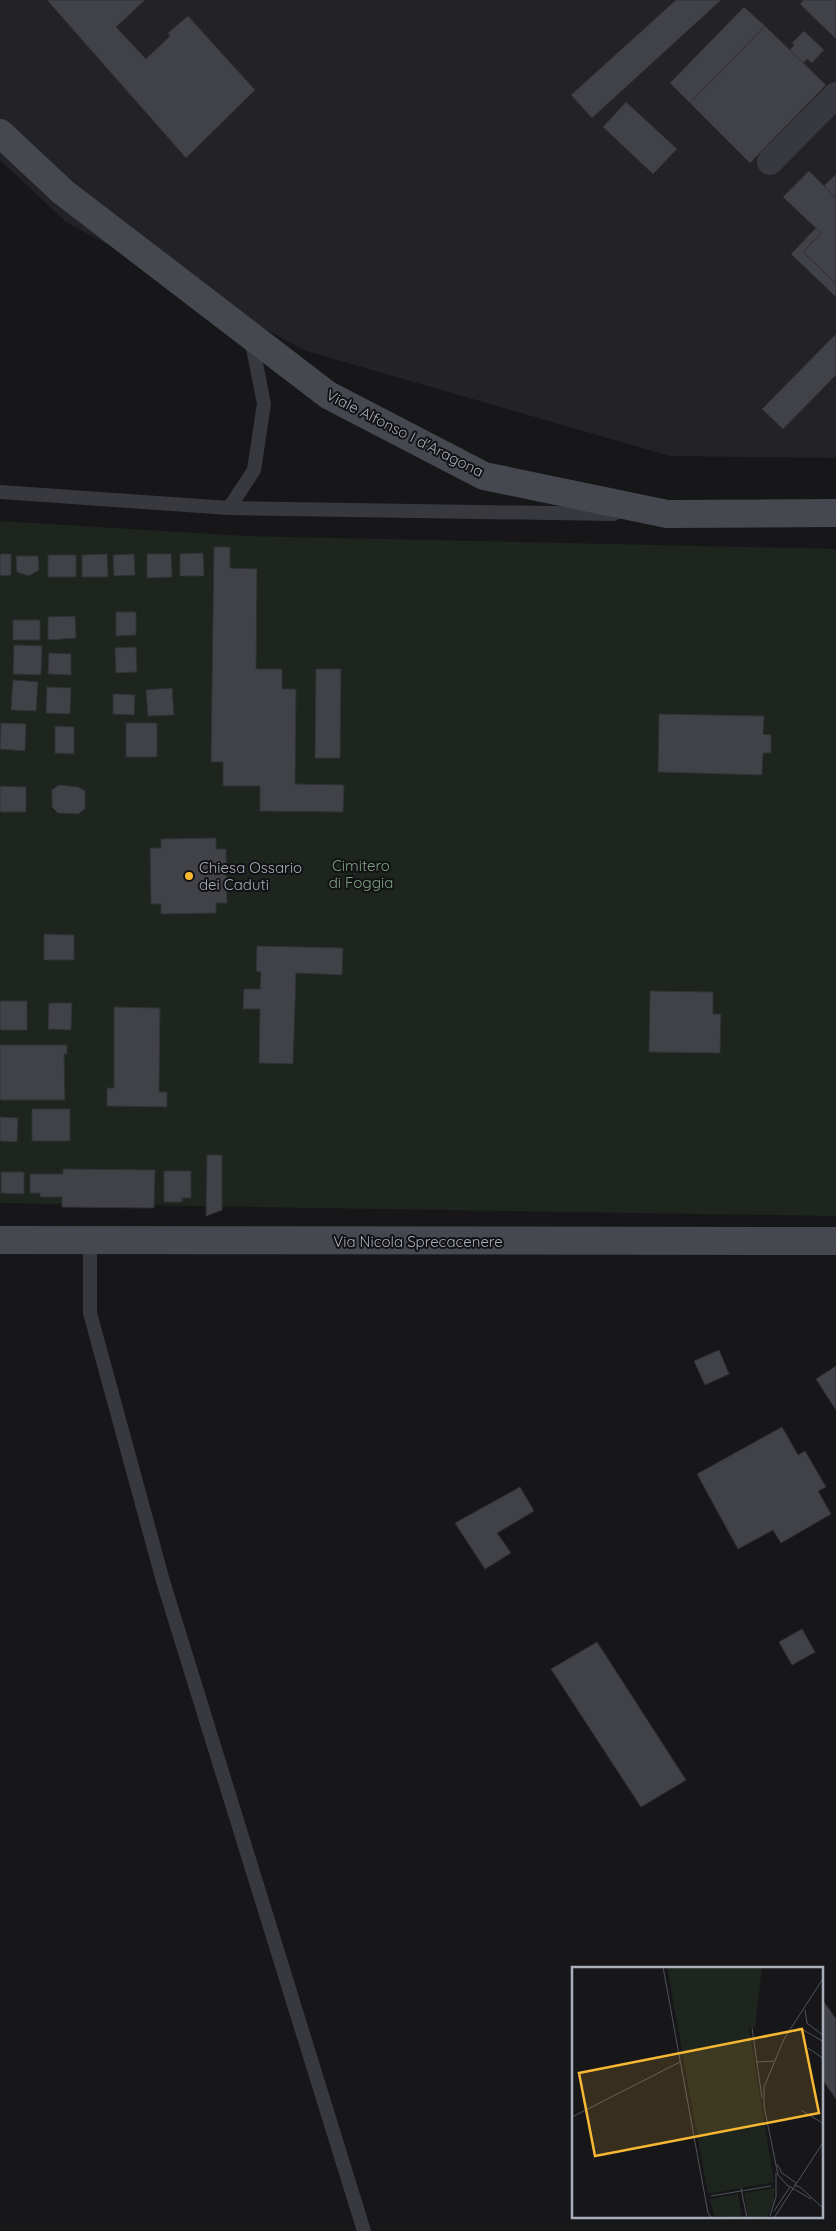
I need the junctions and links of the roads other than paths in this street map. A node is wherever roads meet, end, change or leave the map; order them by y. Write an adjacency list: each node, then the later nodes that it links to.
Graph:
1 (836, 95): 3 (street)
2 (2, 130): 4 (main road, Viale Alfonso I d'Aragona)
3 (770, 162)
4 (250, 335): 6 (lane); 8 (main road, Viale Alfonso I d'Aragona)
5 (0, 492): 6 (lane)
6 (228, 508): 8 (lane)
7 (836, 513): 8 (main road, Viale Alfonso I d'Aragona)
8 (667, 514)
9 (0, 1240): 10 (main road, Via Nicola Sprecacenere)
10 (90, 1241): 11 (main road, Via Nicola Sprecacenere); 12 (lane)
11 (836, 1241)
12 (364, 2231)

